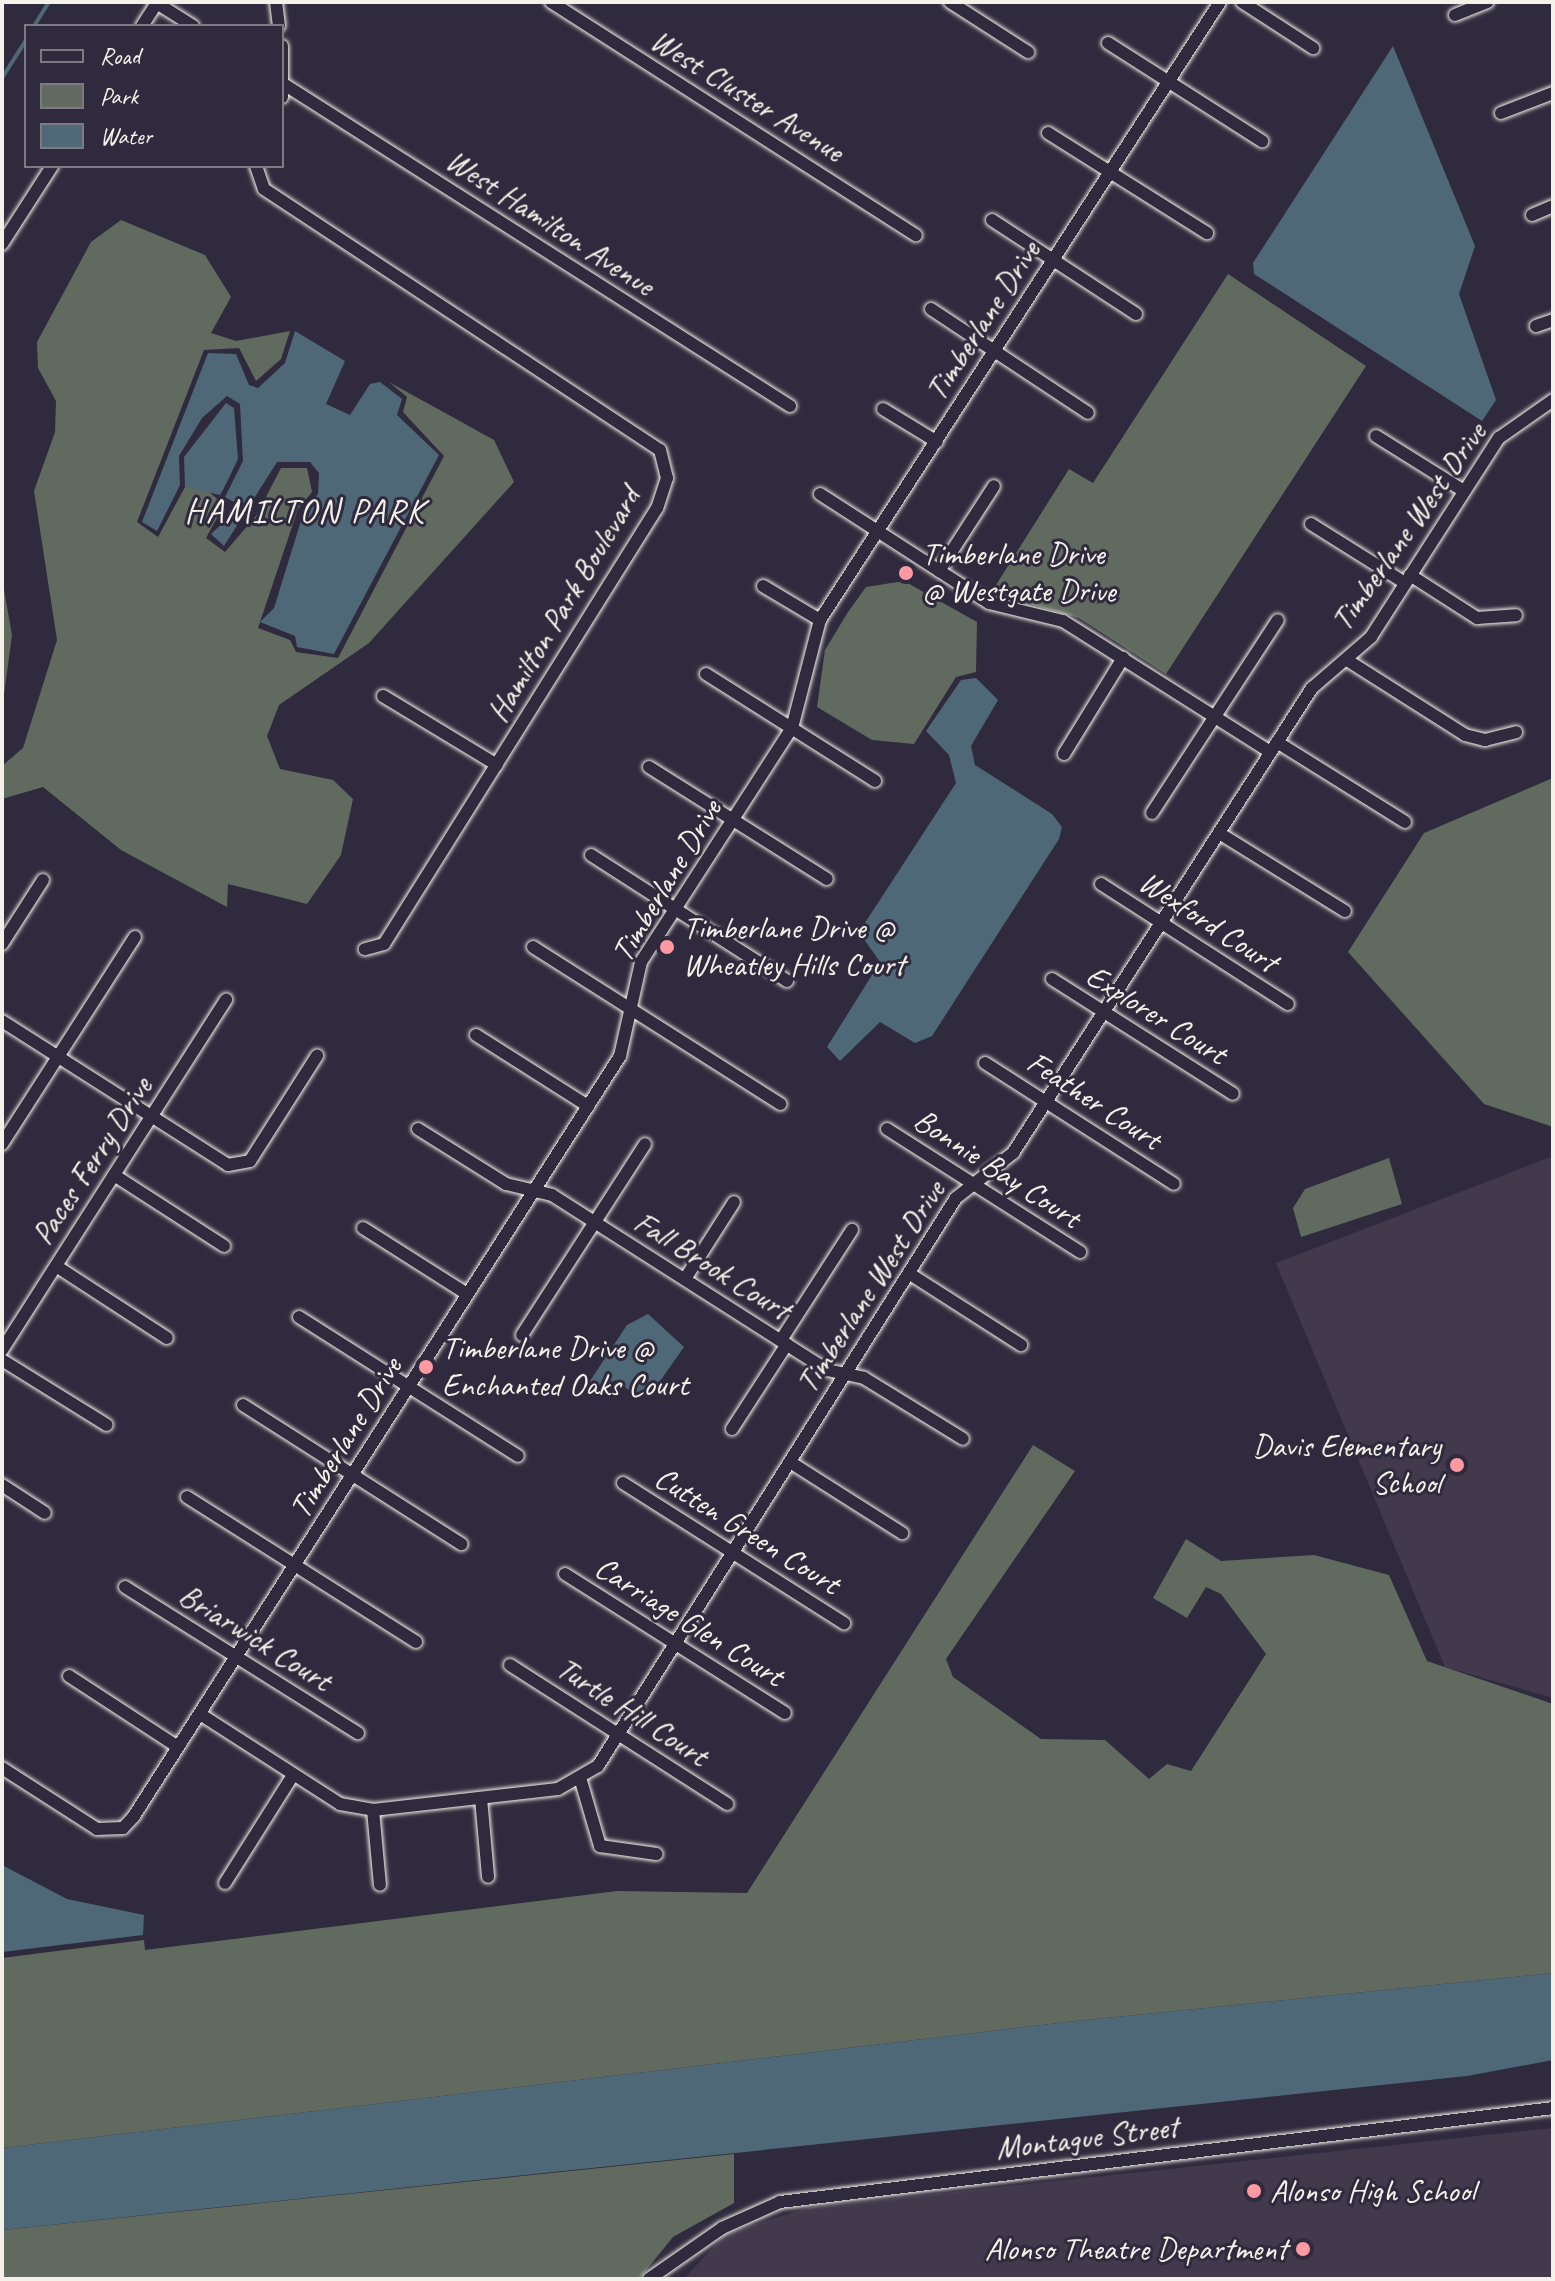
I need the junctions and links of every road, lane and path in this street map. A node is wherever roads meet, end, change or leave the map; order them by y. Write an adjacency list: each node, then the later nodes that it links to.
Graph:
1 (156, 2): 9 (street); 10 (street)
2 (276, 2): 11 (street)
3 (551, 2): 28 (street, West Cluster Avenue)
4 (950, 2): 14 (street)
5 (1220, 2): 15 (street, Timberlane Drive)
6 (1242, 2): 13 (street)
7 (1488, 2): 8 (street)
8 (1455, 15)
9 (143, 24)
10 (190, 24)
11 (279, 24)
12 (1108, 43): 15 (street)
13 (1313, 48)
14 (1028, 52)
15 (1169, 82): 20 (street); 23 (street, Timberlane Drive)
16 (284, 89): 37 (street, West Hamilton Avenue)
17 (1553, 93): 18 (street)
18 (1501, 113)
19 (1048, 133): 23 (street)
20 (1262, 141)
21 (51, 168): 29 (street)
22 (257, 168): 62 (street, Hamilton Park Boulevard)
23 (1110, 172): 27 (street); 30 (street, Timberlane Drive)
24 (1553, 206): 25 (street)
25 (1532, 215)
26 (992, 220): 30 (street)
27 (1207, 233)
28 (916, 235)
29 (2, 244)
30 (1053, 261): 32 (street); 35 (street, Timberlane Drive)
31 (931, 309): 35 (street)
32 (1136, 314)
33 (1553, 320): 34 (street)
34 (1536, 326)
35 (994, 352): 39 (street); 41 (street, Timberlane Drive)
36 (1553, 400): 43 (street, Timberlane West Drive)
37 (790, 406)
38 (883, 409): 41 (street)
39 (1088, 413)
40 (1376, 436): 43 (street)
41 (937, 442): 46 (street, Timberlane Drive)
42 (994, 486): 47 (street)
43 (1464, 491): 48 (street, Timberlane West Drive)
44 (820, 494): 46 (street)
45 (1311, 524): 48 (street)
46 (878, 532): 47 (street); 51 (street, Timberlane Drive)
47 (939, 571): 53 (street)
48 (1407, 579): 50 (street); 54 (street, Timberlane West Drive)
49 (763, 586): 51 (street)
50 (1516, 615)
51 (820, 620): 58 (street, Timberlane Drive)
52 (1278, 620): 57 (street)
53 (1123, 658): 57 (street); 61 (street)
54 (1347, 660): 59 (street); 60 (street, Timberlane West Drive)
55 (706, 674): 58 (street)
56 (383, 696): 62 (street)
57 (1213, 715): 60 (street); 65 (street)
58 (792, 728): 64 (street); 66 (street, Timberlane Drive)
59 (1516, 732)
60 (1274, 747): 67 (street); 68 (street, Timberlane West Drive)
61 (1064, 754)
62 (497, 765): 79 (street, Hamilton Park Boulevard)
63 (649, 767): 66 (street)
64 (875, 781)
65 (1152, 813)
66 (733, 819): 70 (street); 73 (street, Timberlane Drive)
67 (1405, 822)
68 (1219, 833): 74 (street); 75 (street, Timberlane West Drive)
69 (591, 855): 73 (street)
70 (827, 879)
71 (43, 880): 77 (street)
72 (1101, 884): 75 (street, Wexford Court)
73 (674, 908): 81 (street); 84 (street, Timberlane Drive)
74 (1345, 911)
75 (1161, 924): 83 (street, Wexford Court); 85 (street, Timberlane West Drive)
76 (135, 937): 89 (street)
77 (2, 944)
78 (533, 947): 84 (street)
79 (365, 949)
80 (1052, 979): 85 (street, Explorer Court)
81 (787, 981)
82 (226, 1000): 95 (street, Paces Ferry Drive)
83 (1288, 1004)
84 (631, 1009): 93 (street); 94 (street, Timberlane Drive)
85 (1104, 1013): 91 (street, Explorer Court); 92 (street, Timberlane West Drive)
86 (2, 1021): 89 (street)
87 (476, 1035): 94 (street)
88 (317, 1056): 95 (street)
89 (58, 1057): 95 (street); 98 (street)
90 (985, 1063): 92 (street, Feather Court)
91 (1233, 1094)
92 (1047, 1102): 101 (street, Timberlane West Drive); 102 (street, Feather Court)
93 (780, 1104)
94 (588, 1106): 103 (street, Timberlane Drive)
95 (152, 1116): 100 (street, Paces Ferry Drive)
96 (418, 1129): 103 (street, Fall Brook Court)
97 (887, 1129): 101 (street, Bonnie Bay Court)
98 (2, 1144)
99 (645, 1144): 105 (street)
100 (114, 1175): 108 (street); 110 (street, Paces Ferry Drive)
101 (970, 1182): 109 (street, Bonnie Bay Court); 111 (street, Timberlane West Drive)
102 (1174, 1184)
103 (533, 1193): 105 (street, Fall Brook Court); 113 (street, Timberlane Drive)
104 (734, 1202): 112 (street)
105 (593, 1221): 112 (street, Fall Brook Court); 115 (street)
106 (363, 1228): 113 (street)
107 (852, 1230): 117 (street)
108 (224, 1246)
109 (1080, 1252)
110 (56, 1266): 116 (street); 119 (street, Paces Ferry Drive)
111 (910, 1274): 118 (street); 121 (street, Timberlane West Drive)
112 (685, 1279): 117 (street, Fall Brook Court)
113 (467, 1294): 122 (street, Timberlane Drive)
114 (299, 1317): 122 (street)
115 (522, 1335)
116 (167, 1338)
117 (784, 1342): 121 (street, Fall Brook Court); 125 (street)
118 (1021, 1345)
119 (2, 1350)
120 (2, 1360): 124 (street)
121 (846, 1374): 126 (street, Fall Brook Court); 128 (street, Timberlane West Drive)
122 (409, 1386): 127 (street); 129 (street, Timberlane Drive)
123 (243, 1405): 129 (street)
124 (107, 1425)
125 (732, 1429)
126 (963, 1439)
127 (518, 1456)
128 (790, 1462): 134 (street); 136 (street, Timberlane West Drive)
129 (353, 1475): 135 (street); 137 (street, Timberlane Drive)
130 (623, 1483): 136 (street, Cutten Green Court)
131 (2, 1485): 133 (street)
132 (187, 1497): 137 (street)
133 (45, 1513)
134 (902, 1533)
135 (461, 1544)
136 (732, 1553): 140 (street, Cutten Green Court); 142 (street, Timberlane West Drive)
137 (295, 1566): 141 (street); 143 (street, Timberlane Drive)
138 (565, 1574): 142 (street, Carriage Glen Court)
139 (125, 1587): 143 (street, Briarwick Court)
140 (844, 1623)
141 (416, 1642)
142 (675, 1644): 146 (street, Carriage Glen Court); 149 (street, Timberlane West Drive)
143 (237, 1656): 147 (street, Timberlane Drive); 148 (street, Briarwick Court)
144 (510, 1665): 149 (street, Turtle Hill Court)
145 (69, 1676): 150 (street)
146 (785, 1713)
147 (200, 1714): 150 (street, Timberlane Drive); 152 (street)
148 (358, 1733)
149 (618, 1734): 153 (street, Timberlane West Drive); 155 (street, Turtle Hill Court)
150 (178, 1747): 151 (street, Timberlane Drive)
151 (2, 1768)
152 (293, 1775): 156 (street); 159 (street)
153 (581, 1781): 154 (street); 157 (street)
154 (481, 1798): 156 (street); 158 (street)
155 (727, 1804)
156 (373, 1810): 160 (street)
157 (656, 1854)
158 (488, 1877)
159 (225, 1883)
160 (380, 1885)
161 (1553, 2108): 162 (street, Montague Street)
162 (649, 2279)

